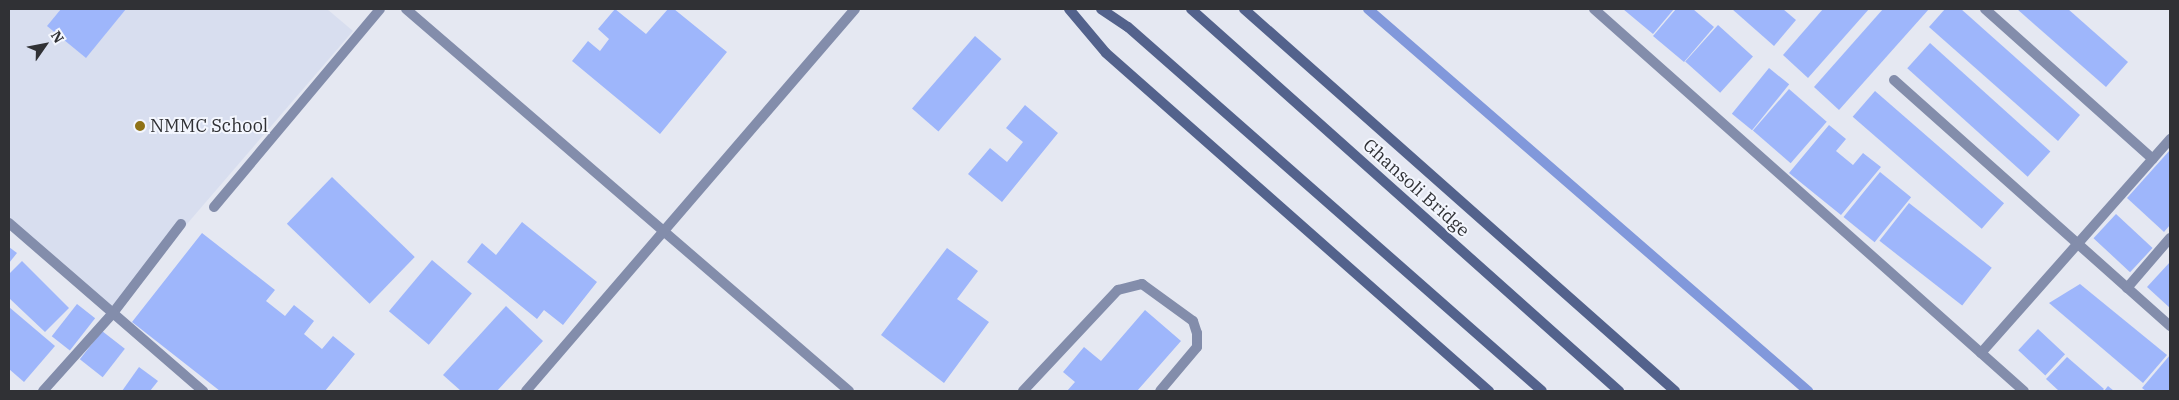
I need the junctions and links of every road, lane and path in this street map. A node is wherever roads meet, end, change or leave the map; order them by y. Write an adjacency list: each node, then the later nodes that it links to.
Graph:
1 (380, 9): 13 (street)
2 (406, 9): 16 (street)
3 (855, 9): 16 (street)
4 (1069, 9): 29 (main road)
5 (1101, 9): 30 (main road)
6 (1191, 9): 31 (main road, Ghansoli Bridge)
7 (1244, 9): 32 (main road)
8 (1594, 9): 22 (street)
9 (1985, 9): 12 (street)
10 (1894, 80): 18 (street)
11 (2170, 139): 12 (street)
12 (2153, 159): 18 (street)
13 (214, 207)
14 (9, 223): 20 (street)
15 (181, 224): 20 (street)
16 (663, 231): 25 (street); 26 (street)
17 (2170, 238): 19 (street)
18 (2078, 244): 19 (street); 22 (street)
19 (2127, 288): 21 (street)
20 (113, 313): 23 (street); 24 (street)
21 (2170, 326)
22 (1981, 353): 33 (street)
23 (43, 391)
24 (203, 391)
25 (526, 391)
26 (849, 391)
27 (1023, 391): 28 (street)
28 (1160, 391)
29 (1490, 391)
30 (1542, 391)
31 (1619, 391)
32 (1675, 391)
33 (2024, 391)

